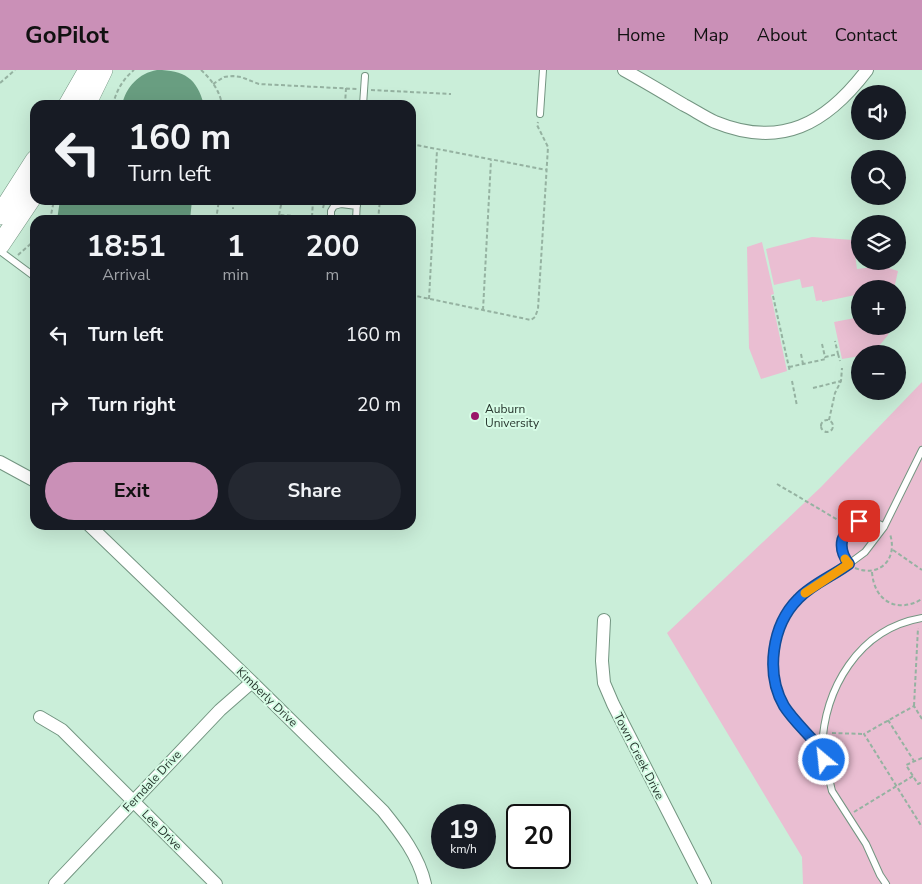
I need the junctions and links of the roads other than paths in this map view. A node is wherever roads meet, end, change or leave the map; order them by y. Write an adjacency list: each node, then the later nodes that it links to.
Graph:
1 (88, 70): 7 (main road)
2 (103, 70): 8 (main road)
3 (543, 70): 10 (lane)
4 (624, 70): 5 (street)
5 (867, 70)
6 (365, 76): 9 (lane)
7 (71, 100)
8 (88, 100)
9 (363, 100)
10 (540, 114)
11 (30, 168): 14 (main road)
12 (30, 200): 16 (main road)
13 (338, 205): 15 (lane)
14 (0, 215)
15 (331, 215)
16 (0, 245)
17 (0, 251): 18 (lane)
18 (30, 274)
19 (922, 450): 22 (lane)
20 (0, 462): 21 (street)
21 (30, 479)
22 (884, 527): 24 (lane); 24 (lane)
23 (94, 530): 27 (street, Kimberly Drive)
24 (849, 564): 29 (lane)
25 (920, 618): 29 (lane)
26 (604, 620): 34 (street, Town Creek Drive)
27 (252, 682): 30 (street, Ferndale Drive); 33 (street, Kimberly Drive)
28 (40, 717): 30 (street, Lee Drive)
29 (822, 749): 35 (lane)
30 (132, 801): 31 (street, Ferndale Drive); 32 (street, Lee Drive)
31 (56, 884)
32 (216, 884)
33 (425, 884)
34 (705, 884)
35 (886, 884)

